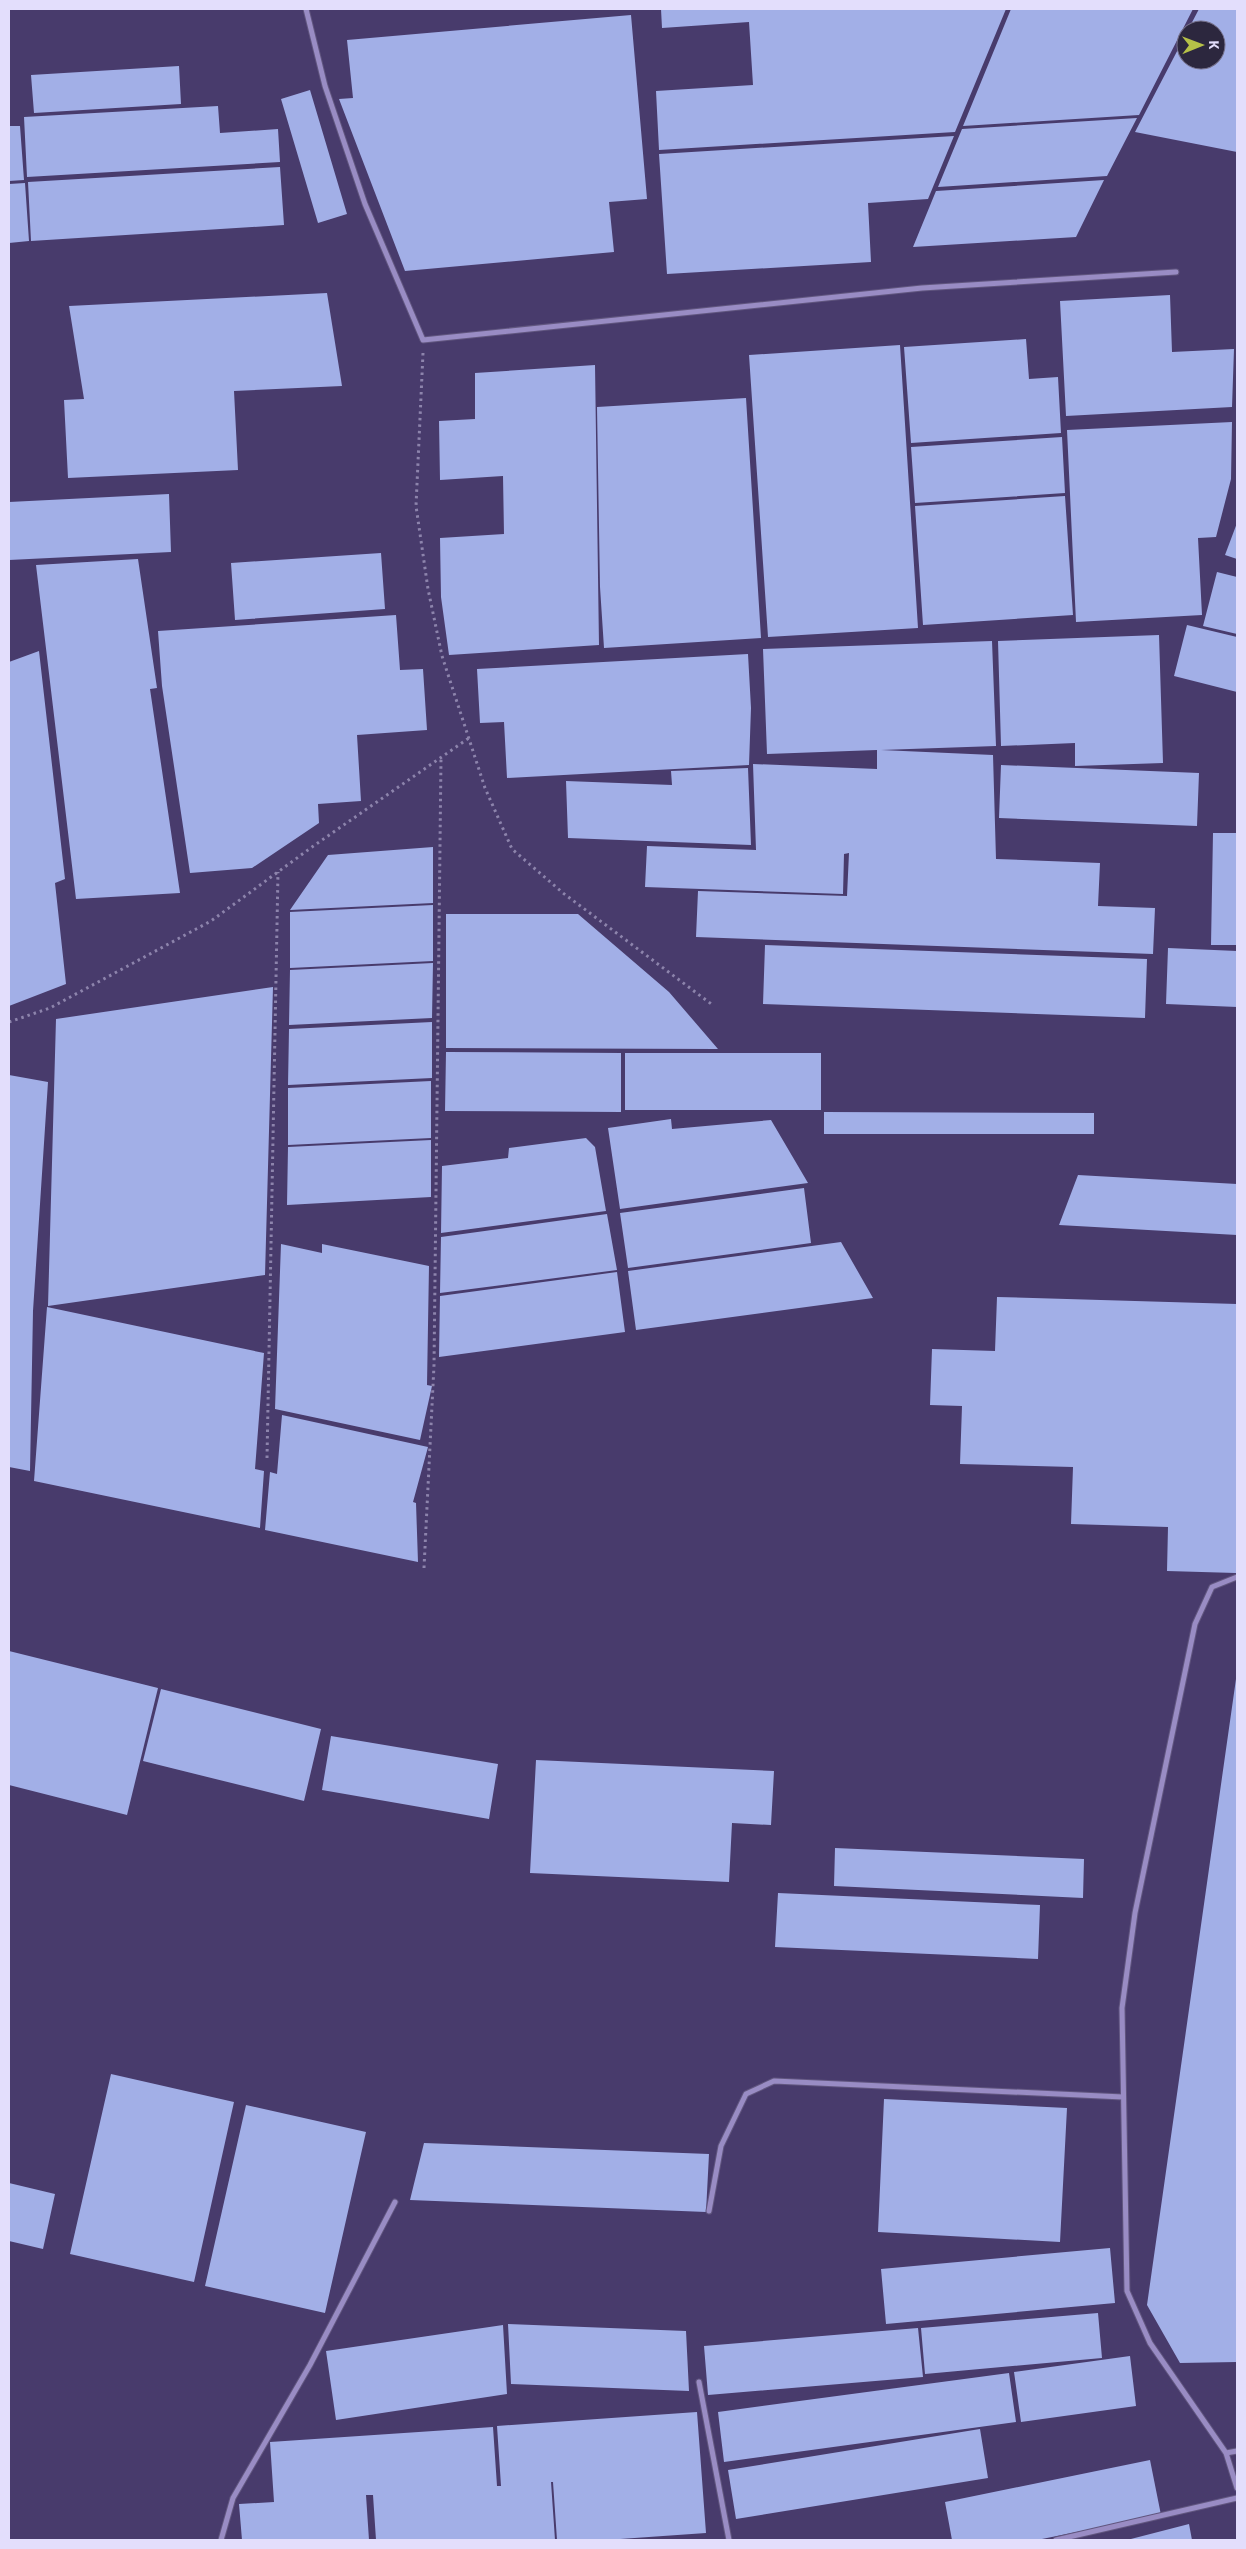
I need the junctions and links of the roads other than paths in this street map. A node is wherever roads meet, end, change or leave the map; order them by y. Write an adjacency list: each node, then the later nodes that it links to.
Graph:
1 (306, 9): 2 (street)
2 (1176, 272)
3 (1237, 1577): 4 (street)
4 (1123, 2097): 6 (street); 9 (street)
5 (395, 2202): 12 (street)
6 (709, 2211)
7 (699, 2382): 13 (street)
8 (1237, 2451): 9 (street)
9 (1226, 2453): 10 (street)
10 (1237, 2488)
11 (1237, 2498): 14 (street)
12 (221, 2540)
13 (729, 2540)
14 (1056, 2540)

